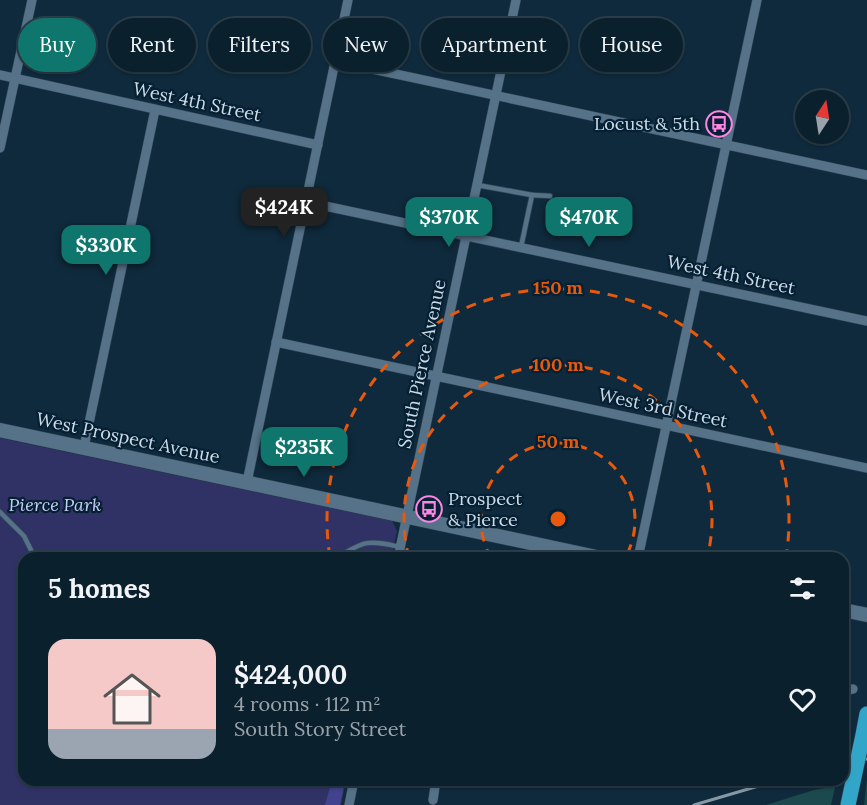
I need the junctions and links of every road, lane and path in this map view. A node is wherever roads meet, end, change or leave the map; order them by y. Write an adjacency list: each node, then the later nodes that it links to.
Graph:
1 (32, 0): 9 (street)
2 (348, 0): 5 (street)
3 (516, 0): 10 (street, South Pierce Avenue)
4 (757, 0): 12 (street)
5 (344, 18)
6 (333, 72): 13 (street)
7 (387, 72): 10 (street)
8 (0, 75): 9 (street, West 4th Street)
9 (15, 78): 11 (street, West 4th Street); 14 (street)
10 (496, 95): 12 (street); 16 (street, South Pierce Avenue)
11 (155, 110): 13 (street, West 4th Street); 28 (street)
12 (725, 144): 15 (street); 22 (street)
13 (318, 145): 19 (street)
14 (0, 148)
15 (867, 175)
16 (477, 185): 17 (lane); 20 (street, South Pierce Avenue)
17 (532, 195): 18 (lane); 21 (lane)
18 (550, 196)
19 (306, 202): 20 (street, West 4th Street); 24 (street)
20 (466, 235): 21 (street, West 4th Street); 25 (street, South Pierce Avenue)
21 (521, 247): 22 (street, West 4th Street)
22 (696, 285): 23 (street, West 4th Street); 26 (street)
23 (867, 321)
24 (276, 342): 25 (street, West 3rd Street); 30 (street)
25 (436, 376): 26 (street, West 3rd Street); 32 (street, South Pierce Avenue)
26 (666, 425): 29 (street, West 3rd Street); 38 (street)
27 (0, 430): 28 (main road, West Prospect Avenue)
28 (84, 447): 30 (main road, West Prospect Avenue)
29 (867, 468)
30 (247, 482): 32 (main road, West Prospect Avenue)
31 (0, 512): 34 (lane)
32 (407, 517): 33 (street, South Pierce Avenue); 37 (main road, West Prospect Avenue)
33 (400, 546): 35 (lane); 36 (street, South Pierce Avenue)
34 (32, 552)
35 (348, 552)
36 (399, 552)
37 (573, 552)
38 (639, 552)
39 (849, 611): 40 (main road)
40 (867, 615)
41 (867, 714): 46 (main road, bridge)
42 (353, 786): 45 (street)
43 (435, 786): 44 (street)
44 (433, 800)
45 (349, 805)
46 (848, 805)

